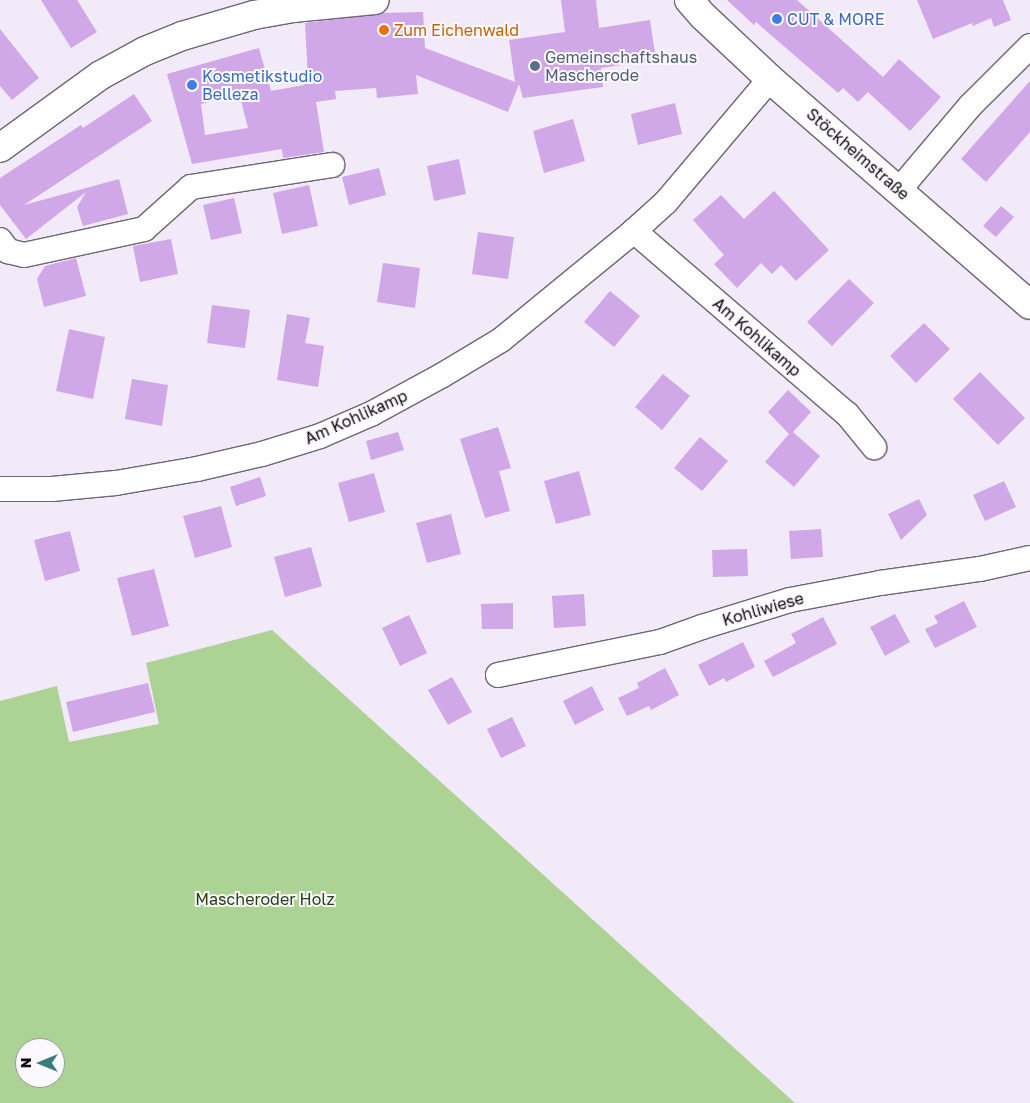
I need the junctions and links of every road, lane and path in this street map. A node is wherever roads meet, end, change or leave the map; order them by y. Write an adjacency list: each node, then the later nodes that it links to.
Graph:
1 (375, 0): 5 (main road)
2 (688, 0): 4 (main road, Stöckheimstraße)
3 (1030, 46): 7 (street)
4 (770, 79): 7 (main road, Stöckheimstraße); 8 (street, Am Kohlikamp)
5 (0, 148)
6 (332, 165): 9 (street)
7 (899, 190): 10 (main road, Stöckheimstraße)
8 (634, 231): 11 (street, Am Kohlikamp); 12 (street, Am Kohlikamp)
9 (0, 240)
10 (1030, 305)
11 (874, 447)
12 (0, 489)
13 (1030, 558): 14 (street, Kohliwiese)
14 (498, 675)

